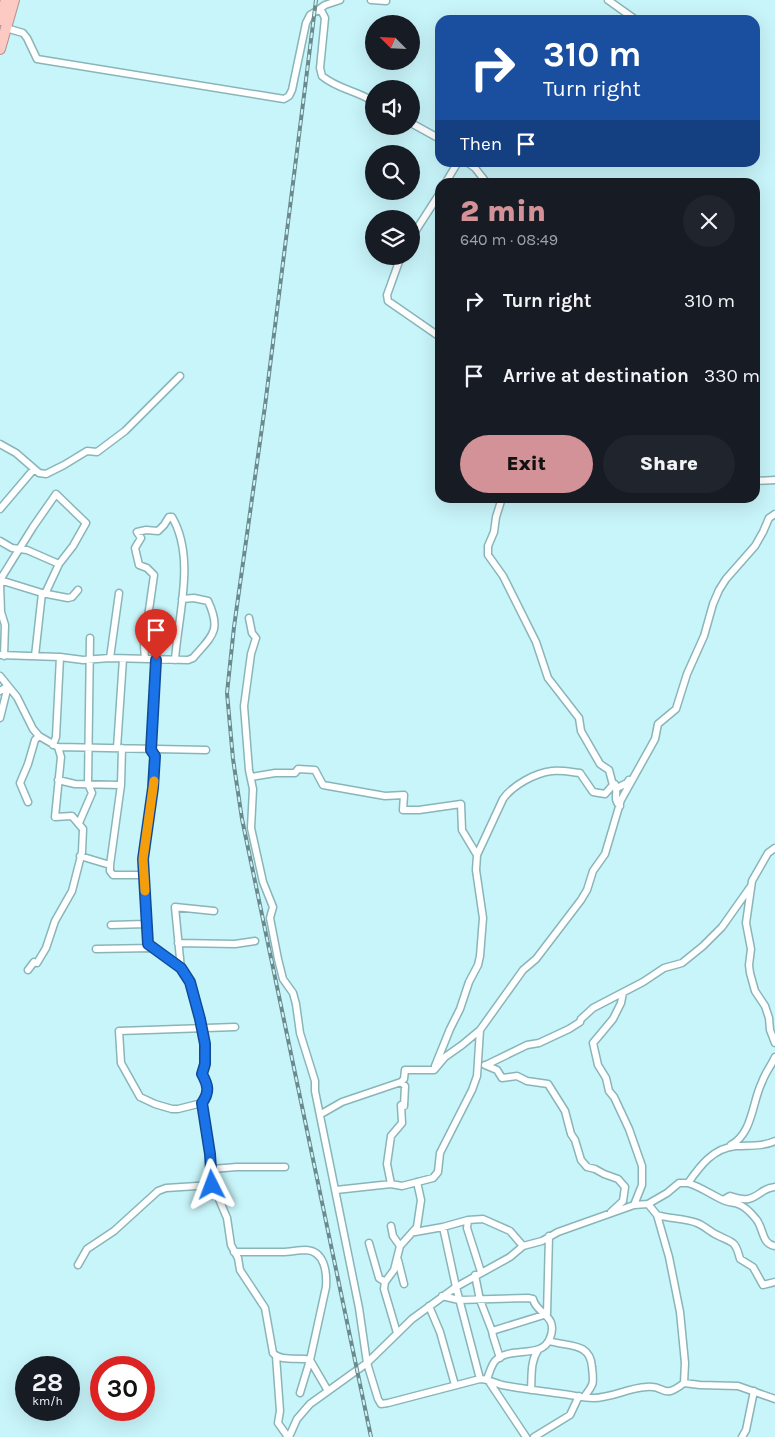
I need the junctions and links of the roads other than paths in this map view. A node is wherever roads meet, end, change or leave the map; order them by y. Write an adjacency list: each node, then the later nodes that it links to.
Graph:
1 (6, 0): 9 (highway)
2 (14, 0): 9 (highway)
3 (340, 0): 7 (street)
4 (372, 0): 5 (street)
5 (385, 0)
6 (608, 0): 8 (street)
7 (318, 10): 9 (street); 11 (street)
8 (629, 15)
9 (3, 24): 10 (highway)
10 (0, 49)
11 (365, 98)
12 (420, 127): 13 (street)
13 (435, 136)
14 (455, 167): 16 (street)
15 (474, 167): 17 (street)
16 (448, 178)
17 (483, 178)
18 (435, 202): 19 (street)
19 (420, 224)
20 (398, 265): 21 (street)
21 (435, 334)
22 (180, 376): 24 (street)
23 (0, 444): 24 (street)
24 (34, 468): 28 (street)
25 (775, 480): 26 (street)
26 (760, 481)
27 (500, 503): 64 (street)
28 (0, 509)
29 (775, 514): 59 (street)
30 (0, 541): 31 (street)
31 (19, 550): 32 (street); 32 (street); 33 (street)
32 (60, 564): 36 (street)
33 (0, 581): 36 (street); 40 (street)
34 (78, 590): 36 (street)
35 (119, 592): 43 (street)
36 (44, 594): 41 (street)
37 (182, 599): 45 (street); 48 (street); 48 (street)
38 (249, 618): 60 (street)
39 (90, 638): 46 (street)
40 (2, 655): 41 (street)
41 (35, 656): 42 (street)
42 (60, 657): 46 (street); 54 (street)
43 (110, 658): 44 (street); 46 (street)
44 (123, 658): 45 (street); 56 (street)
45 (145, 659): 47 (street)
46 (90, 660): 55 (street)
47 (156, 660): 48 (street); 57 (street)
48 (175, 660)
49 (0, 676): 50 (street)
50 (8, 686): 51 (street); 52 (street); 53 (street)
51 (0, 691)
52 (0, 718)
53 (39, 736): 54 (street); 65 (street)
54 (56, 746): 55 (street); 61 (street)
55 (88, 747): 56 (street); 62 (street)
56 (120, 748): 57 (street); 63 (street)
57 (151, 750): 58 (street); 72 (street)
58 (206, 750)
59 (633, 776): 64 (street); 66 (street)
60 (251, 777): 69 (street); 94 (street)
61 (58, 780): 62 (street); 67 (street)
62 (88, 784): 63 (street); 67 (street)
63 (121, 785): 71 (street)
64 (615, 786): 66 (street); 69 (street)
65 (28, 802)
66 (620, 806): 86 (street)
67 (79, 823): 70 (street)
68 (775, 848): 73 (street)
69 (477, 855): 91 (street)
70 (80, 856): 71 (street); 82 (street)
71 (110, 865): 72 (street)
72 (143, 875): 76 (street)
73 (751, 886): 83 (street); 87 (street)
74 (214, 911): 78 (street)
75 (111, 924): 76 (street)
76 (146, 924): 79 (street)
77 (255, 942): 78 (street)
78 (178, 943): 81 (street)
79 (152, 948): 80 (street); 81 (street)
80 (96, 949)
81 (181, 968): 85 (street)
82 (28, 970)
83 (622, 993): 90 (street); 107 (street)
84 (234, 1028): 85 (street)
85 (202, 1029): 93 (street); 93 (street)
86 (480, 1030): 89 (street); 91 (street)
87 (775, 1043)
88 (775, 1057): 96 (street)
89 (479, 1063): 90 (street); 99 (street)
90 (486, 1066): 108 (street)
91 (434, 1070): 92 (street)
92 (401, 1082): 94 (street); 101 (street)
93 (202, 1103): 98 (street)
94 (320, 1114): 104 (street)
95 (775, 1141): 96 (street)
96 (715, 1154): 100 (street)
97 (285, 1167): 98 (street)
98 (212, 1170): 102 (street)
99 (417, 1182): 101 (street); 113 (street)
100 (688, 1183): 105 (street); 106 (street)
101 (391, 1184): 104 (street)
102 (212, 1185): 119 (street); 121 (street)
103 (775, 1187): 105 (street)
104 (336, 1190): 139 (street)
105 (723, 1200): 118 (street)
106 (648, 1204): 107 (street); 109 (street)
107 (634, 1205): 108 (street)
108 (610, 1214): 114 (street)
109 (657, 1215): 124 (street); 142 (street)
110 (468, 1220): 112 (street); 117 (street); 122 (street)
111 (391, 1226): 116 (street)
112 (443, 1227): 113 (street); 126 (street)
113 (414, 1232): 116 (street)
114 (549, 1236): 117 (street); 131 (street)
115 (369, 1243): 123 (street)
116 (400, 1246): 120 (street)
117 (523, 1246): 122 (street)
118 (775, 1246)
119 (234, 1252): 136 (street); 138 (street)
120 (398, 1259): 123 (street); 125 (street)
121 (78, 1266)
122 (478, 1274): 126 (street); 129 (street)
123 (385, 1282): 133 (street)
124 (775, 1282)
125 (404, 1284)
126 (456, 1287): 127 (street); 128 (street)
127 (442, 1296): 128 (street); 130 (street)
128 (459, 1300): 129 (street); 140 (street)
129 (480, 1300): 131 (street); 132 (street)
130 (429, 1306): 133 (street); 143 (street)
131 (547, 1314): 132 (street); 134 (street)
132 (492, 1331): 137 (street)
133 (397, 1333): 139 (street)
134 (549, 1341): 135 (street); 148 (street)
135 (538, 1350): 137 (street); 144 (street)
136 (276, 1356): 138 (street); 150 (street)
137 (500, 1358): 141 (street)
138 (310, 1360): 146 (street); 147 (street)
139 (367, 1363): 143 (street); 146 (street)
140 (480, 1379): 141 (street); 143 (street)
141 (487, 1379): 144 (street); 151 (street)
142 (684, 1383): 145 (street); 148 (street)
143 (455, 1385)
144 (531, 1390): 148 (street)
145 (754, 1391): 149 (street); 153 (street)
146 (328, 1392): 150 (street)
147 (300, 1393)
148 (582, 1396): 152 (street)
149 (775, 1399)
150 (288, 1437)
151 (526, 1437)
152 (534, 1437)
153 (742, 1437)

